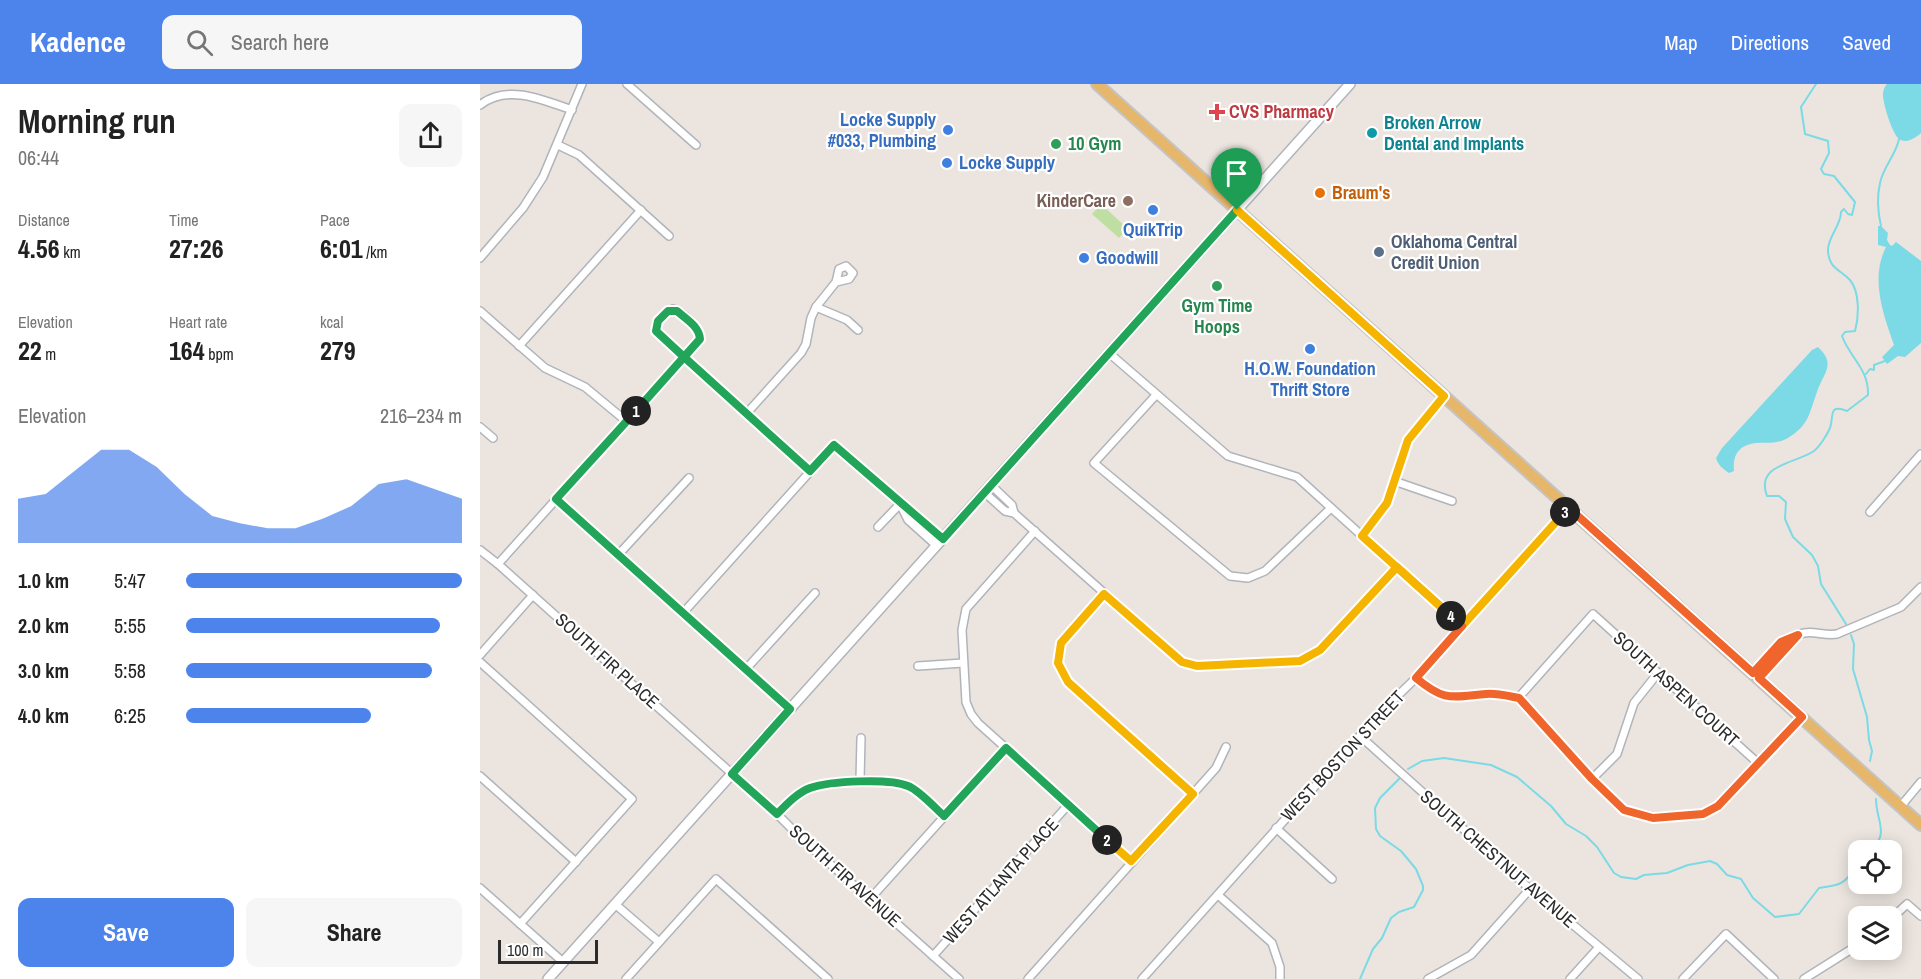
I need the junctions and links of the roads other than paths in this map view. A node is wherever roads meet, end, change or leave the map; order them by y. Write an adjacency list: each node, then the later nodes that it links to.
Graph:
1 (582, 84): 6 (street)
2 (627, 84): 8 (street)
3 (1097, 84): 10 (main road)
4 (1350, 84): 10 (main road)
5 (480, 105): 6 (street)
6 (572, 110): 7 (street)
7 (558, 145): 9 (street); 12 (street)
8 (696, 145)
9 (641, 210): 11 (street); 17 (street)
10 (1237, 210): 18 (main road); 21 (main road)
11 (669, 236)
12 (480, 258)
13 (836, 282): 14 (street)
14 (816, 307): 16 (street); 22 (street)
15 (480, 311): 17 (street)
16 (858, 330)
17 (519, 346): 23 (street)
18 (1109, 353): 20 (street); 30 (main road)
19 (684, 357): 19 (street); 22 (street); 23 (street)
20 (1156, 395): 34 (street); 34 (street)
21 (1444, 396): 29 (street); 35 (main road)
22 (747, 413): 27 (street)
23 (626, 421): 31 (street)
24 (480, 427): 25 (street)
25 (493, 438)
26 (1921, 454): 36 (street)
27 (810, 471): 33 (street); 49 (street)
28 (689, 478): 42 (street)
29 (1394, 481): 32 (street); 39 (street)
30 (988, 489): 38 (street); 40 (main road)
31 (556, 499): 42 (street); 43 (street)
32 (1452, 501)
33 (900, 504): 37 (street); 40 (street)
34 (1331, 508): 39 (street)
35 (1569, 508): 50 (street, WEST BOSTON STREET); 57 (main road)
36 (1870, 512)
37 (878, 527)
38 (1035, 531): 47 (street); 53 (street)
39 (1362, 536): 44 (street)
40 (940, 542): 60 (main road)
41 (480, 550): 43 (street, SOUTH FIR PLACE)
42 (618, 555): 49 (street)
43 (498, 564): 48 (street, SOUTH FIR PLACE)
44 (1397, 567): 47 (street); 50 (street)
45 (1921, 587): 57 (street)
46 (815, 593): 55 (street)
47 (1104, 594): 72 (street)
48 (533, 595): 51 (street); 67 (street, SOUTH FIR PLACE)
49 (683, 613): 55 (street)
50 (1462, 626): 58 (street, WEST BOSTON STREET)
51 (480, 655)
52 (480, 662): 80 (street)
53 (963, 663): 54 (street); 65 (street)
54 (918, 666)
55 (746, 669): 60 (street)
56 (1658, 674): 59 (street, SOUTH ASPEN COURT); 66 (street, SOUTH ASPEN COURT); 69 (street)
57 (1756, 675): 61 (main road)
58 (1416, 678): 59 (street); 62 (street, WEST BOSTON STREET)
59 (1519, 698): 69 (street)
60 (790, 709): 67 (main road)
61 (1802, 717): 66 (street); 74 (main road)
62 (1360, 736): 78 (street, WEST BOSTON STREET); 83 (street, SOUTH CHESTNUT AVENUE)
63 (861, 738): 70 (street)
64 (1226, 747): 72 (street)
65 (1006, 748): 73 (street); 76 (street)
66 (1759, 764): 69 (street)
67 (732, 774): 75 (street, SOUTH FIR AVENUE); 86 (main road)
68 (480, 776): 80 (street)
69 (1592, 779)
70 (860, 780): 75 (street); 76 (street)
71 (1921, 782): 74 (street)
72 (1193, 794): 79 (street)
73 (1068, 805): 79 (street); 93 (street, WEST ATLANTA PLACE)
74 (1901, 806): 77 (main road)
75 (777, 814): 85 (street, SOUTH FIR AVENUE)
76 (944, 816): 85 (street)
77 (1921, 825)
78 (1276, 828): 81 (street); 84 (street, WEST BOSTON STREET)
79 (1131, 861): 99 (street)
80 (576, 862): 89 (street)
81 (1332, 879)
82 (480, 888): 89 (street)
83 (1530, 889): 91 (street, SOUTH CHESTNUT AVENUE); 102 (street)
84 (1218, 895): 100 (street, WEST BOSTON STREET); 101 (street)
85 (870, 899): 93 (street, SOUTH FIR AVENUE)
86 (615, 904): 90 (street); 94 (main road)
87 (1902, 909): 88 (street)
88 (1921, 916)
89 (520, 924): 94 (street)
90 (659, 942): 96 (street); 97 (street)
91 (1599, 947): 103 (street); 104 (street, SOUTH CHESTNUT AVENUE)
92 (1848, 951): 107 (street)
93 (933, 956): 98 (street, SOUTH FIR AVENUE)
94 (563, 962): 95 (main road)
95 (548, 979)
96 (626, 979)
97 (828, 979)
98 (959, 979)
99 (1028, 979)
100 (1142, 979)
101 (1280, 979)
102 (1428, 979)
103 (1569, 979)
104 (1638, 979)
105 (1683, 979): 106 (street)
106 (1774, 979)
107 (1804, 979)

